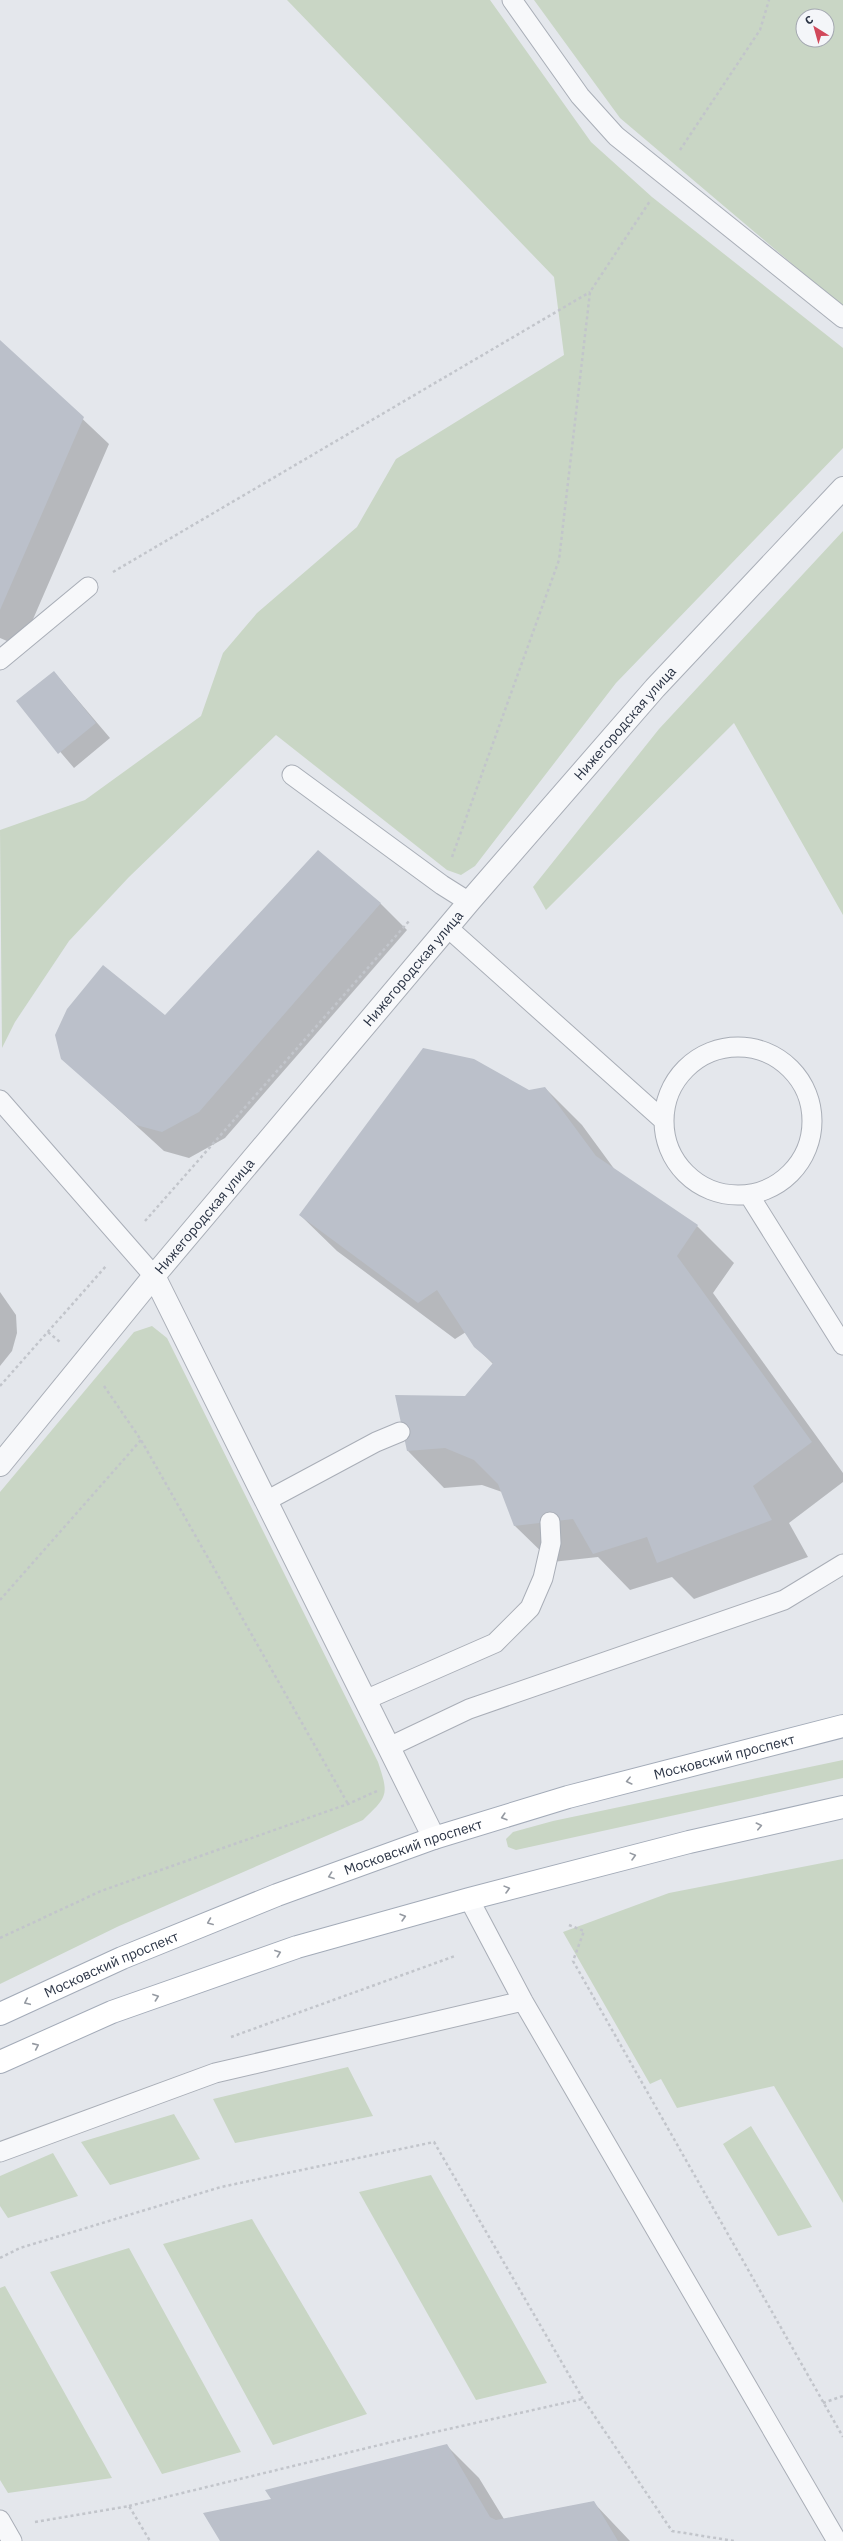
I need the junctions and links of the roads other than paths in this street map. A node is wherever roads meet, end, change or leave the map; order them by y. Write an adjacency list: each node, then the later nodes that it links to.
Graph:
1 (512, 0): 2 (lane)
2 (843, 318)
3 (843, 488): 7 (street, Нижегородская улица)
4 (88, 587): 5 (lane)
5 (0, 660)
6 (292, 775): 7 (lane)
7 (469, 902): 8 (street, Нижегородская улица)
8 (447, 927): 10 (lane); 12 (street, Нижегородская улица)
9 (0, 1100): 12 (lane)
10 (663, 1120): 11 (lane); 11 (lane)
11 (749, 1195): 13 (lane)
12 (154, 1276): 15 (street, Нижегородская улица); 16 (street)
13 (843, 1345)
14 (400, 1432): 16 (lane)
15 (0, 1464)
16 (266, 1501): 19 (street)
17 (550, 1522): 19 (lane)
18 (843, 1564): 21 (lane)
19 (365, 1700): 21 (street)
20 (843, 1726): 23 (main road, Московский проспект, one-way to 23)
21 (389, 1747): 23 (street)
22 (843, 1807): 24 (main road, one-way to 22)
23 (434, 1838): 26 (main road, Московский проспект, one-way to 26)
24 (469, 1899): 25 (lane); 27 (main road, one-way to 24)
25 (523, 2001): 28 (lane); 29 (lane)
26 (0, 2014)
27 (0, 2062)
28 (0, 2152)
29 (837, 2541)

